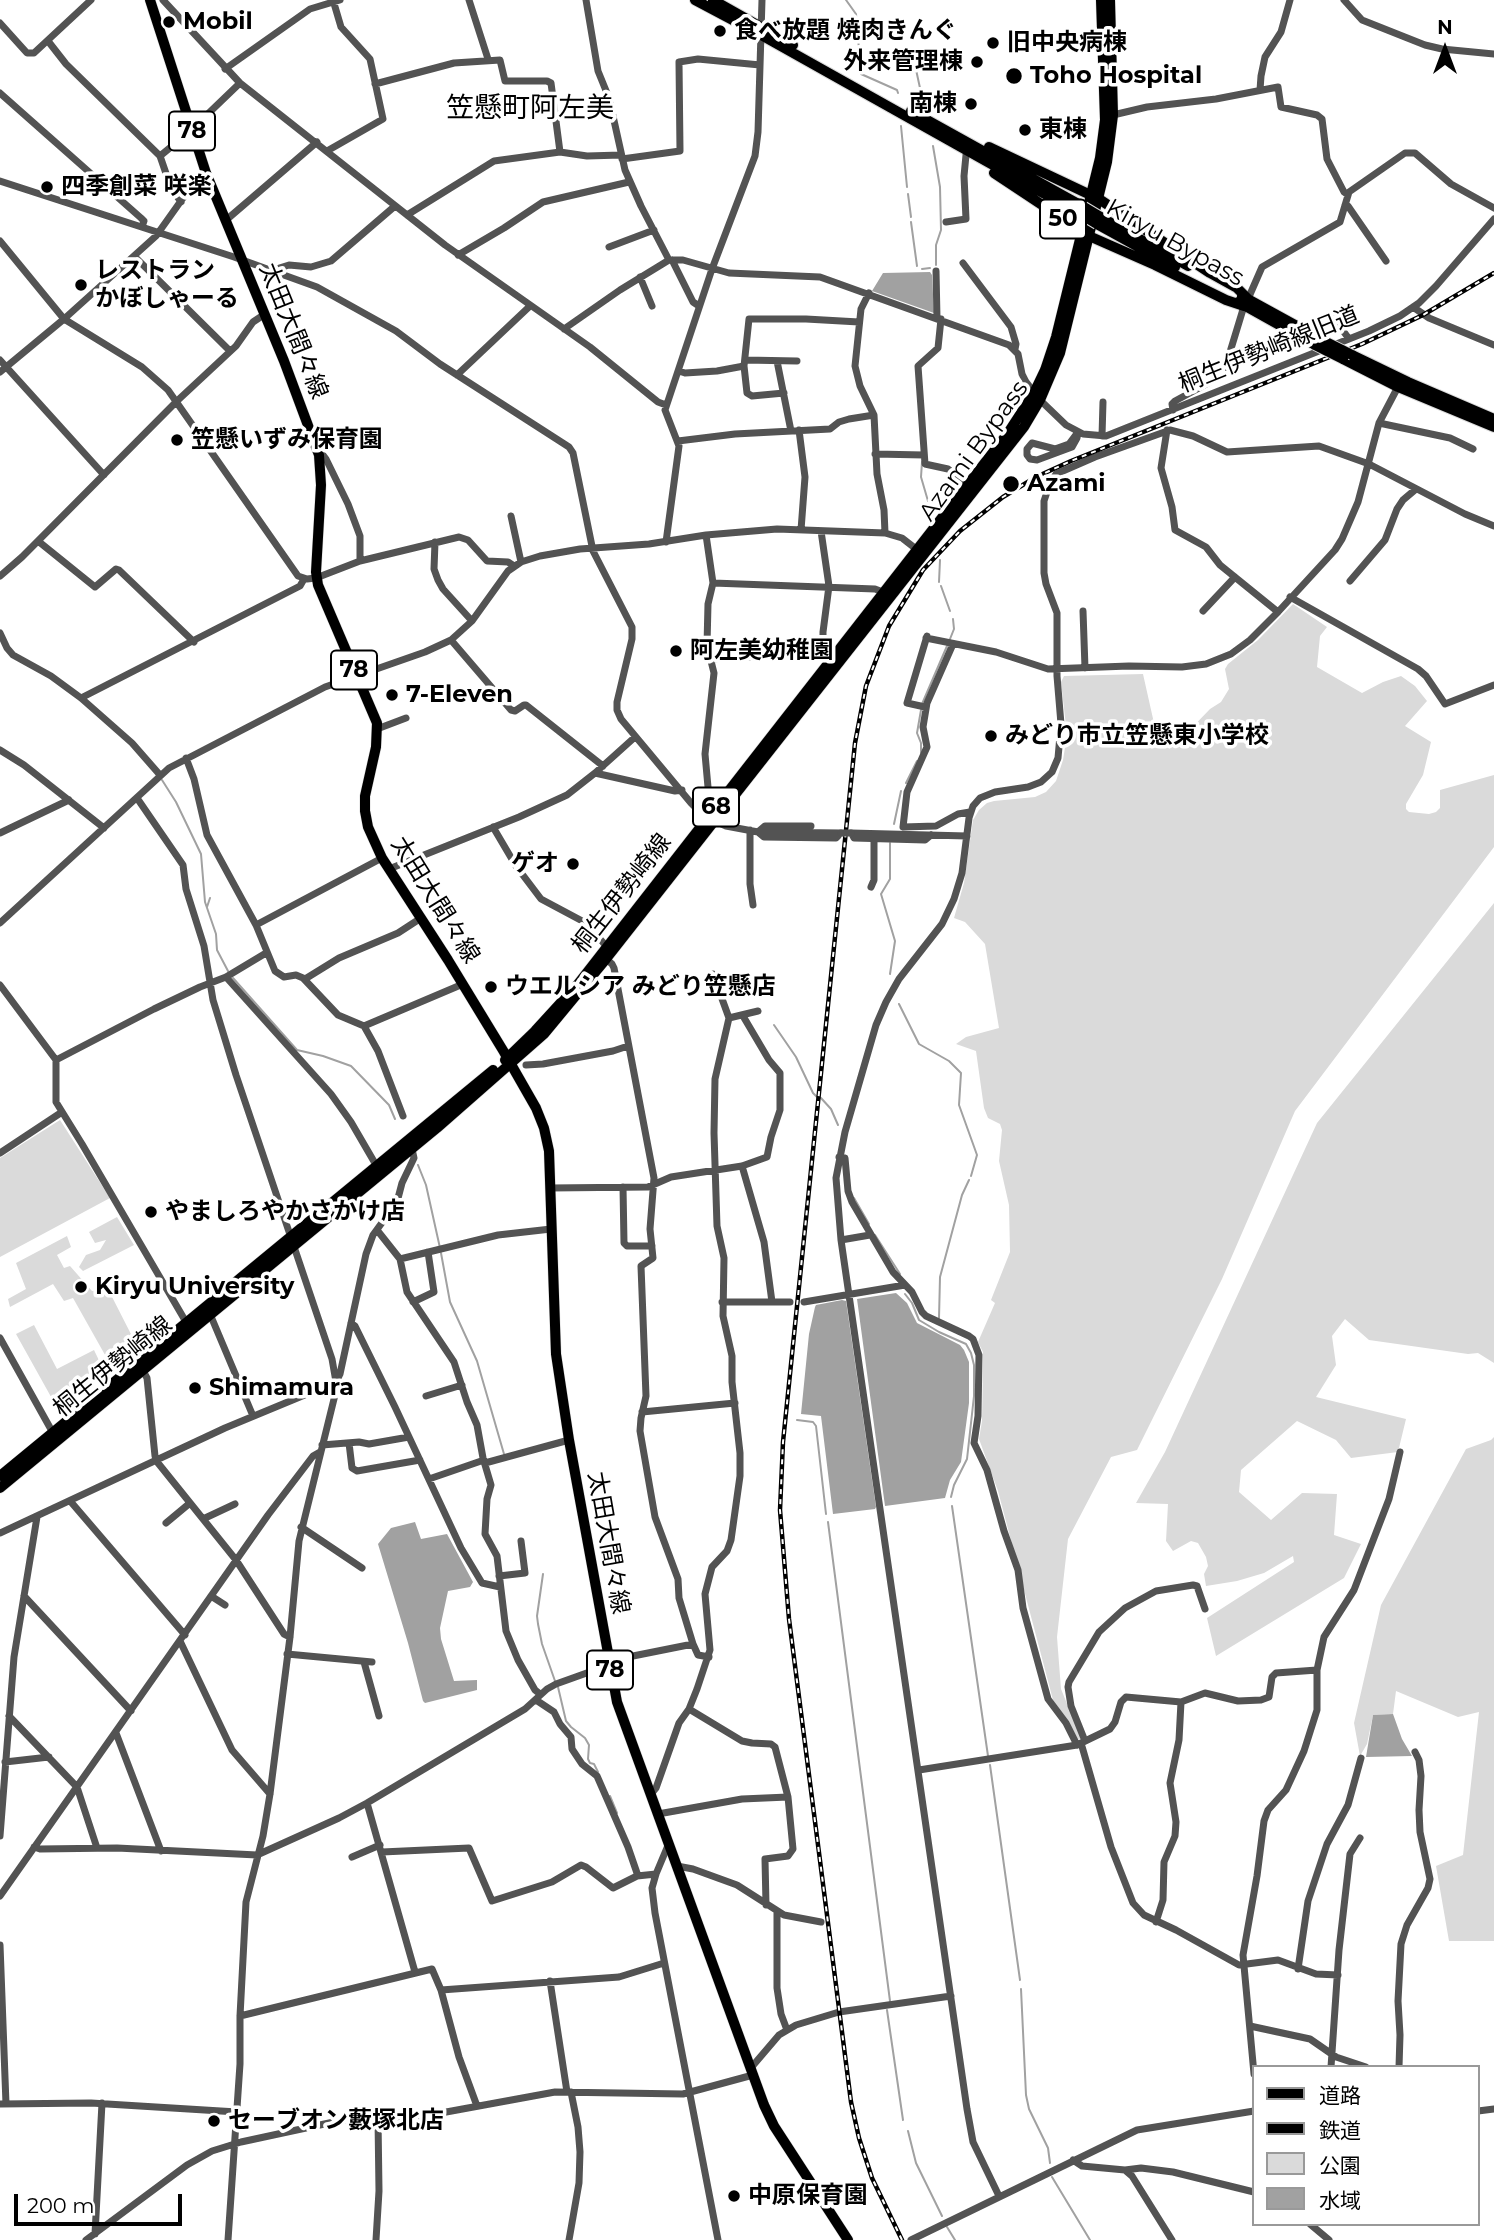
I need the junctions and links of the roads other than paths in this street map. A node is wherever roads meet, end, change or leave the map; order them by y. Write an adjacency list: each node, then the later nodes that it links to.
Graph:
1 (91, 0): 16 (street)
2 (150, 0): 28 (main road, 太田大間々線 / 78)
3 (163, 0): 20 (street)
4 (469, 0): 18 (street)
5 (586, 0): 34 (street)
6 (695, 0): 15 (highway, Kiryu Bypass / 50)
7 (713, 0): 15 (highway, Kiryu Bypass / 50)
8 (762, 0): 15 (street)
9 (1101, 0): 39 (main road, Azami Bypass / 68)
10 (1110, 0): 26 (main road, Azami Bypass / 68)
11 (1290, 0): 23 (street)
12 (1344, 0): 17 (street)
13 (335, 1): 20 (street); 22 (street)
14 (0, 23): 16 (street)
15 (761, 31): 19 (street); 25 (highway, Kiryu Bypass / 50); 27 (highway, Kiryu Bypass / 50)
16 (48, 41): 33 (street)
17 (1494, 54)
18 (488, 59): 22 (street); 31 (street)
19 (760, 65): 34 (street); 61 (street)
20 (225, 69): 21 (street)
21 (240, 83): 28 (street); 29 (street)
22 (375, 84): 30 (street)
23 (1260, 90): 26 (street); 38 (street)
24 (0, 93): 49 (street)
25 (896, 110): 32 (highway, 50); 44 (highway, Kiryu Bypass / 50)
26 (1113, 115): 39 (main road, Azami Bypass / 68)
27 (933, 122): 39 (highway, 50); 44 (highway, Kiryu Bypass / 50)
28 (191, 129): 33 (street); 35 (main road, 太田大間々線 / 78)
29 (317, 142): 30 (street); 47 (street)
30 (327, 151): 42 (street)
31 (560, 152): 34 (street); 45 (street)
32 (966, 155): 48 (street); 52 (highway, 50)
33 (160, 156): 40 (street)
34 (622, 157): 37 (street)
35 (206, 173): 40 (street); 47 (main road, 太田大間々線 / 78)
36 (0, 181): 49 (street)
37 (629, 182): 50 (street); 55 (street)
38 (1348, 195): 41 (street); 43 (street)
39 (1095, 197): 52 (main road, Azami Bypass / 68); 66 (highway, 50)
40 (181, 202): 51 (street)
41 (1345, 205): 59 (street); 66 (street)
42 (395, 206): 45 (street); 62 (street)
43 (1494, 208)
44 (1083, 211): 66 (highway, Kiryu Bypass / 50, bridge)
45 (407, 215): 55 (street)
46 (1494, 219): 70 (street, 桐生伊勢崎線旧道)
47 (225, 221): 57 (main road, 太田大間々線 / 78)
48 (946, 222)
49 (142, 227): 51 (street)
50 (654, 230): 54 (street); 58 (street)
51 (159, 233): 56 (street); 57 (street)
52 (1086, 234): 66 (highway, 50); 90 (main road, Azami Bypass / 68)
53 (0, 241): 74 (street)
54 (609, 247)
55 (458, 255): 67 (street)
56 (134, 256): 74 (street); 80 (street)
57 (242, 260): 62 (street); 71 (main road, 太田大間々線 / 78)
58 (671, 260): 61 (street); 64 (street); 69 (street)
59 (1387, 261)
60 (963, 262): 79 (street)
61 (712, 269): 65 (street); 69 (street)
62 (272, 270): 87 (street)
63 (936, 271): 72 (street)
64 (640, 277): 68 (street); 76 (street)
65 (869, 293): 72 (street); 75 (street)
66 (1246, 302): 88 (highway, Kiryu Bypass / 50, bridge); 94 (street)
67 (530, 306): 76 (street); 87 (street)
68 (652, 306)
69 (699, 306): 86 (street)
70 (1413, 307): 77 (street, 桐生伊勢崎線旧道); 78 (street)
71 (265, 314): 80 (street); 106 (main road, 太田大間々線 / 78)
72 (939, 318): 79 (street); 107 (street)
73 (1334, 318): 77 (street)
74 (64, 319): 85 (street); 91 (street)
75 (859, 322): 84 (street); 95 (street)
76 (564, 329): 93 (street)
77 (1349, 340): 94 (street, 桐生伊勢崎線旧道)
78 (1494, 345)
79 (1015, 349): 90 (street)
80 (230, 351): 91 (street)
81 (0, 359): 85 (street)
82 (797, 360): 83 (street)
83 (777, 361): 84 (street); 89 (street)
84 (744, 363): 86 (street); 89 (street)
85 (3, 370): 109 (street)
86 (679, 371): 93 (street)
87 (457, 375): 121 (street)
88 (1400, 384): 96 (highway, Kiryu Bypass / 50); 97 (street); 98 (highway, Kiryu Bypass / 50)
89 (784, 393): 100 (street)
90 (1037, 397): 101 (street); 110 (main road, Azami Bypass / 68); 122 (main road, Azami Bypass / 68)
91 (177, 401): 109 (street); 128 (street)
92 (1103, 402): 102 (street)
93 (666, 405): 103 (street)
94 (1172, 410): 102 (street, 桐生伊勢崎線旧道)
95 (874, 415): 100 (street); 105 (street)
96 (1494, 419)
97 (1379, 424): 104 (street); 108 (street)
98 (1494, 427)
99 (1167, 430): 108 (street); 126 (street); 145 (street)
100 (795, 431): 103 (street); 114 (street)
101 (1077, 432): 101 (street); 102 (street, 桐生伊勢崎線旧道)
102 (1102, 436)
103 (678, 441): 120 (street)
104 (1473, 449)
105 (875, 454): 107 (street); 116 (street)
106 (319, 455): 123 (street); 127 (main road, 太田大間々線 / 78)
107 (924, 455): 110 (street)
108 (1369, 464): 111 (street); 133 (street)
109 (104, 475): 118 (street)
110 (967, 484): 122 (main road, Azami Bypass / 68)
111 (1416, 489): 113 (street); 129 (street)
112 (511, 516): 124 (street)
113 (1494, 526)
114 (801, 530): 115 (street); 117 (street)
115 (821, 531): 116 (street); 131 (street)
116 (885, 533): 122 (street)
117 (706, 536): 120 (street); 130 (street)
118 (38, 541): 125 (street); 140 (street)
119 (435, 542): 123 (street); 124 (street); 137 (street)
120 (666, 542): 121 (street)
121 (593, 548): 124 (street); 152 (street)
122 (920, 552): 132 (main road, 68)
123 (360, 561): 127 (street)
124 (517, 564): 137 (street)
125 (0, 576)
126 (1235, 577): 135 (street); 136 (street)
127 (317, 578): 128 (street); 146 (main road, 太田大間々線 / 78)
128 (304, 579): 140 (street)
129 (1350, 581)
130 (713, 583): 131 (street); 142 (street)
131 (829, 586): 132 (street); 143 (street)
132 (889, 592): 143 (main road, 桐生伊勢崎線 / 68); 163 (main road, 桐生伊勢崎線 / 68)
133 (1290, 597): 136 (street); 147 (street)
134 (1083, 611): 144 (street)
135 (1203, 611)
136 (1278, 612): 144 (street)
137 (472, 621): 139 (street)
138 (0, 633): 148 (street)
139 (451, 640): 146 (street); 155 (street)
140 (194, 642): 148 (street)
141 (953, 644): 145 (street); 149 (street); 149 (street)
142 (712, 660): 143 (street); 159 (street)
143 (826, 660): 163 (main road, 桐生伊勢崎線 / 68)
144 (1085, 668): 145 (street)
145 (1057, 669): 162 (street)
146 (356, 675): 151 (main road, 太田大間々線 / 78); 154 (street)
147 (1494, 685)
148 (81, 698): 157 (street)
149 (925, 707): 162 (street)
150 (406, 718): 151 (street)
151 (377, 729): 173 (main road, 太田大間々線 / 78)
152 (635, 737): 155 (street); 158 (street)
153 (0, 750): 161 (street)
154 (186, 758): 157 (street); 179 (street)
155 (603, 766): 156 (street)
156 (595, 773): 158 (street); 165 (street)
157 (160, 775): 160 (street)
158 (682, 790): 163 (street)
159 (709, 797)
160 (136, 798): 166 (street); 186 (street)
161 (69, 800): 166 (street); 168 (street)
162 (970, 812): 171 (street)
163 (711, 819): 167 (street); 180 (main road, 桐生伊勢崎線 / 68); 182 (main road, 桐生伊勢崎線 / 68)
164 (811, 826): 167 (street)
165 (493, 827): 174 (street); 180 (street)
166 (104, 828): 177 (street)
167 (754, 831): 169 (street, bridge); 176 (street)
168 (0, 833)
169 (852, 835): 170 (street); 172 (street)
170 (931, 835): 171 (street); 172 (street)
171 (967, 836): 201 (street)
172 (874, 839): 175 (street)
173 (382, 858): 174 (main road, 太田大間々線 / 78); 179 (street)
174 (388, 869): 178 (main road, 太田大間々線 / 78)
175 (871, 887)
176 (753, 905)
177 (2, 918)
178 (421, 918): 185 (street); 187 (main road, 太田大間々線 / 78)
179 (256, 925): 181 (street)
180 (607, 947): 195 (main road, 桐生伊勢崎線 / 68)
181 (266, 953): 184 (street); 185 (street)
182 (606, 959): 193 (street); 195 (main road, 桐生伊勢崎線 / 68)
183 (713, 974): 191 (street)
184 (226, 977): 186 (street); 202 (street)
185 (305, 979): 192 (street)
186 (210, 983): 194 (street); 212 (street)
187 (463, 984): 192 (street); 195 (main road, 太田大間々線 / 78)
188 (0, 985): 194 (street)
189 (758, 1012): 190 (street)
190 (743, 1016): 191 (street); 203 (street)
191 (729, 1018): 204 (street)
192 (364, 1026): 198 (street)
193 (628, 1046): 196 (street); 205 (street)
194 (56, 1060): 197 (street)
195 (508, 1061): 199 (main road, 桐生伊勢崎線 / 68); 202 (main road, 桐生伊勢崎線 / 68); 207 (main road, 太田大間々線 / 78)
196 (526, 1065)
197 (62, 1112): 200 (street); 224 (street)
198 (404, 1116)
199 (412, 1149): 209 (street); 212 (main road, 桐生伊勢崎線 / 68)
200 (0, 1153)
201 (839, 1157): 210 (street); 211 (street)
202 (376, 1165): 212 (main road, 桐生伊勢崎線 / 68)
203 (742, 1166): 204 (street); 219 (street)
204 (716, 1171): 205 (street); 221 (street)
205 (653, 1185): 206 (street); 213 (street)
206 (623, 1187): 207 (street); 213 (street)
207 (550, 1188): 208 (main road, 太田大間々線 / 78)
208 (551, 1229): 214 (street); 236 (main road, 太田大間々線 / 78)
209 (377, 1230): 215 (street); 225 (street)
210 (870, 1235): 211 (street); 216 (street)
211 (841, 1240): 217 (street)
212 (292, 1242): 223 (main road, 桐生伊勢崎線 / 68); 224 (main road, 桐生伊勢崎線 / 68); 228 (street)
213 (652, 1246): 232 (street)
214 (428, 1252): 215 (street); 218 (street)
215 (400, 1259): 218 (street)
216 (905, 1285): 217 (street); 277 (street)
217 (849, 1295): 220 (street); 282 (street)
218 (413, 1301): 229 (street)
219 (772, 1302): 221 (street); 222 (street)
220 (804, 1302)
221 (722, 1303): 231 (street)
222 (790, 1303)
223 (210, 1314): 227 (main road, 桐生伊勢崎線 / 68); 233 (street)
224 (186, 1322): 227 (main road, 桐生伊勢崎線 / 68)
225 (351, 1323): 228 (street); 235 (street)
226 (0, 1338): 234 (street)
227 (140, 1367): 234 (main road, 桐生伊勢崎線 / 68); 241 (street); 245 (main road, 桐生伊勢崎線 / 68)
228 (336, 1382): 233 (street); 238 (street)
229 (462, 1385): 230 (street); 242 (street)
230 (426, 1396)
231 (735, 1404): 232 (street); 267 (street)
232 (642, 1412): 265 (street)
233 (253, 1416): 241 (street)
234 (53, 1433): 243 (main road, 桐生伊勢崎線 / 68)
235 (409, 1437): 237 (street); 240 (street)
236 (569, 1440): 242 (street); 268 (main road, 太田大間々線 / 78)
237 (349, 1443): 238 (street); 240 (street)
238 (321, 1449): 252 (street); 255 (street)
239 (1400, 1452): 269 (street)
240 (419, 1460): 244 (street)
241 (157, 1461): 246 (street); 247 (street)
242 (484, 1462): 244 (street); 257 (street)
243 (0, 1476)
244 (429, 1479): 258 (street)
245 (0, 1488)
246 (71, 1502): 249 (street); 264 (street)
247 (190, 1503): 250 (street); 251 (street)
248 (235, 1504): 250 (street)
249 (37, 1517): 253 (street); 259 (street)
250 (203, 1519): 255 (street)
251 (166, 1523)
252 (301, 1527): 256 (street); 263 (street)
253 (0, 1533)
254 (521, 1541): 257 (street)
255 (236, 1560): 260 (street); 263 (street)
256 (362, 1568)
257 (499, 1576): 258 (street)
258 (500, 1587): 270 (street)
259 (24, 1596): 273 (street); 274 (street)
260 (211, 1597): 261 (street); 264 (street)
261 (225, 1605)
262 (1205, 1609): 277 (street)
263 (289, 1637): 266 (street)
264 (182, 1638): 273 (street); 284 (street)
265 (692, 1644): 267 (street); 268 (street)
266 (288, 1654): 275 (street); 284 (street)
267 (709, 1657): 272 (street)
268 (608, 1663): 270 (street); 285 (main road, 太田大間々線 / 78)
269 (1317, 1670): 271 (street); 308 (street)
270 (538, 1697): 287 (street); 300 (street)
271 (1181, 1702): 277 (street); 305 (street)
272 (689, 1709): 285 (street); 286 (street)
273 (131, 1711): 276 (street)
274 (9, 1716): 279 (street); 281 (street)
275 (379, 1716)
276 (116, 1732): 283 (street); 295 (street)
277 (1081, 1743): 282 (street); 305 (street)
278 (1415, 1752): 322 (street)
279 (49, 1757): 281 (street); 283 (street)
280 (1362, 1758): 309 (street)
281 (5, 1762): 289 (street)
282 (919, 1770): 314 (street)
283 (77, 1787): 292 (street); 293 (street)
284 (270, 1794): 296 (street)
285 (651, 1794): 288 (main road, 太田大間々線 / 78)
286 (788, 1797): 288 (street); 302 (street)
287 (367, 1803): 294 (street); 296 (street)
288 (658, 1814): 291 (main road, 太田大間々線 / 78)
289 (0, 1836)
290 (1360, 1838): 311 (street)
291 (669, 1843): 298 (main road, 太田大間々線 / 78); 299 (street)
292 (34, 1847): 293 (street); 301 (street)
293 (97, 1848): 295 (street)
294 (381, 1848): 297 (street); 300 (street); 310 (street)
295 (161, 1851): 296 (street)
296 (257, 1855): 315 (street)
297 (352, 1857)
298 (677, 1867): 302 (street); 323 (main road, 太田大間々線 / 78)
299 (656, 1874): 300 (street); 307 (street)
300 (638, 1876)
301 (0, 1896)
302 (766, 1905): 303 (street)
303 (778, 1912): 304 (street); 317 (street)
304 (821, 1922)
305 (1156, 1922): 308 (street)
306 (0, 1945): 327 (street)
307 (664, 1963): 312 (street); 325 (street)
308 (1243, 1966): 309 (street); 316 (street)
309 (1298, 1969): 311 (street)
310 (415, 1972): 313 (street); 315 (street)
311 (1338, 1975): 318 (street)
312 (550, 1981): 313 (street); 324 (street)
313 (441, 1990): 328 (street)
314 (951, 1996): 317 (street); 336 (street)
315 (240, 2016): 330 (street)
316 (1250, 2026): 318 (street); 319 (street)
317 (787, 2030): 323 (street)
318 (1332, 2054): 320 (street); 321 (street)
319 (1253, 2065)
320 (1331, 2065)
321 (1358, 2065)
322 (1399, 2065)
323 (751, 2072): 325 (street); 344 (main road, 太田大間々線 / 78)
324 (569, 2092): 325 (street); 328 (street); 342 (street)
325 (688, 2093): 343 (street)
326 (102, 2103): 327 (street); 330 (street); 338 (street)
327 (3, 2104)
328 (477, 2106): 331 (street)
329 (1252, 2111): 333 (street)
330 (237, 2112): 332 (street)
331 (378, 2119): 332 (street); 341 (street)
332 (235, 2144): 338 (street); 340 (street)
333 (1073, 2160): 334 (street); 336 (street)
334 (1125, 2170): 335 (street); 346 (street)
335 (1252, 2192)
336 (999, 2196): 345 (street)
337 (1312, 2226): 347 (street)
338 (95, 2234): 339 (street)
339 (86, 2240)
340 (228, 2240)
341 (376, 2240)
342 (569, 2240)
343 (718, 2240)
344 (848, 2240)
345 (911, 2240)
346 (1172, 2240)
347 (1329, 2240)

